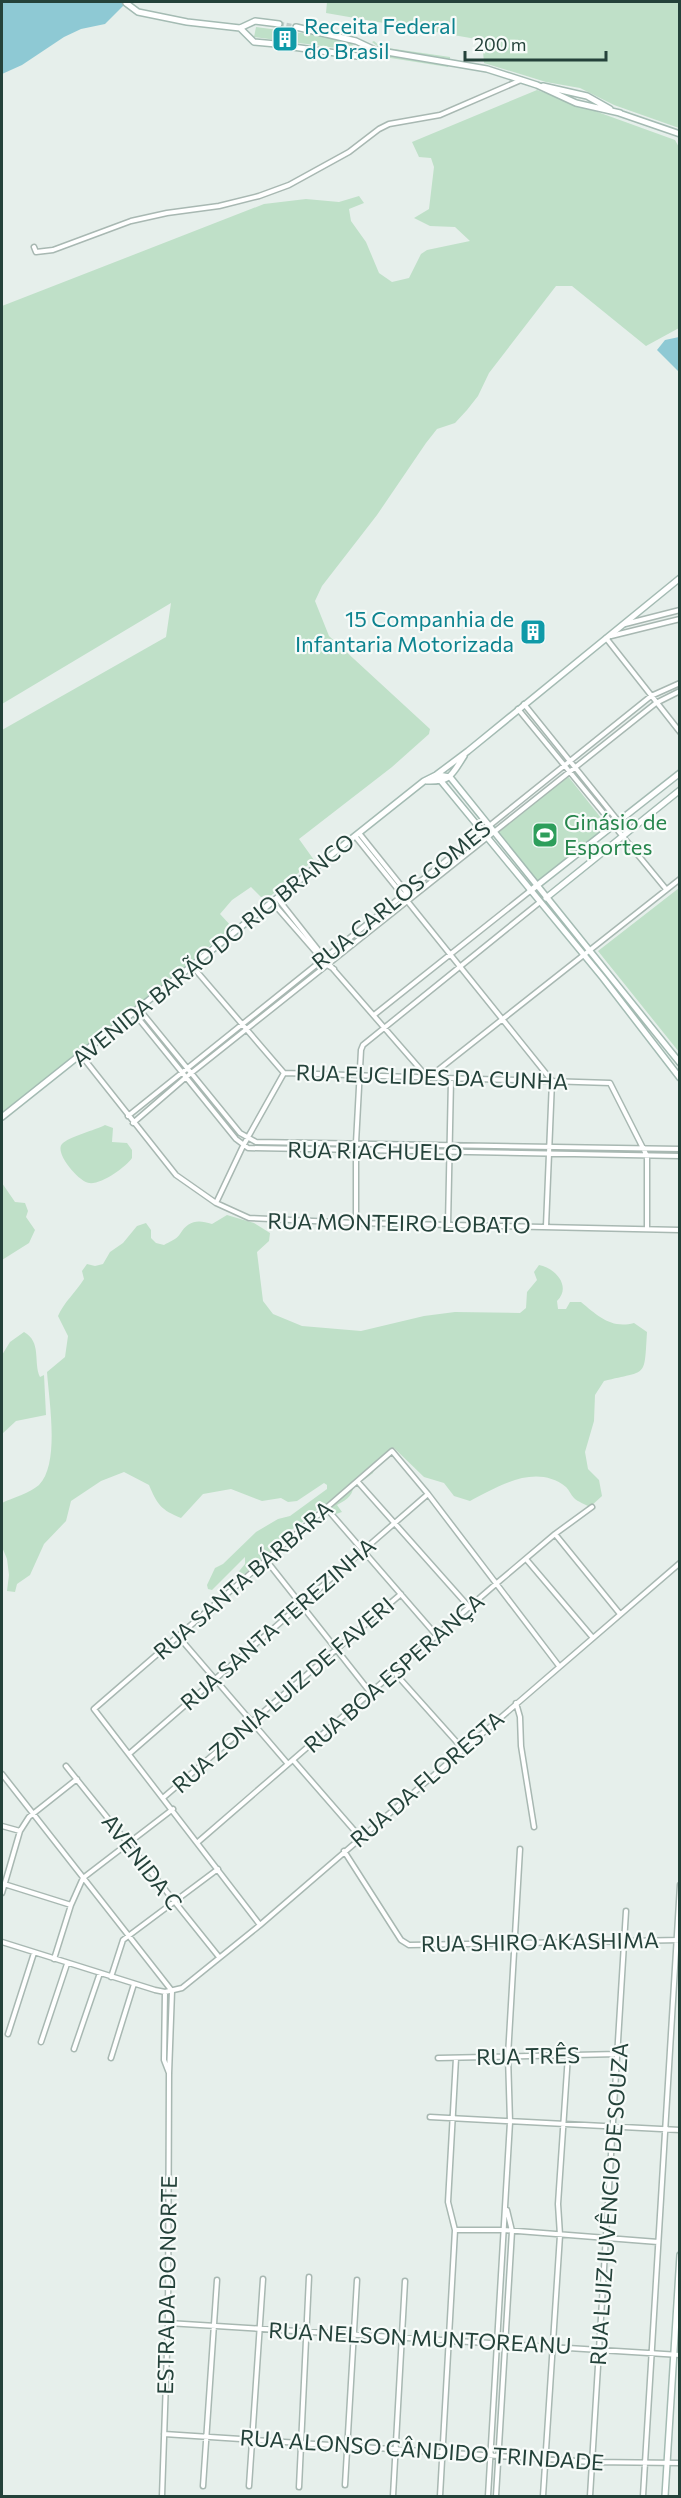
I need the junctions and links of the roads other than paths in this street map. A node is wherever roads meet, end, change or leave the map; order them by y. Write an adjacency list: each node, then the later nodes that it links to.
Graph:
1 (128, 4): 4 (street)
2 (279, 24): 4 (street)
3 (296, 27): 7 (street)
4 (240, 28): 5 (street)
5 (276, 44)
6 (293, 46): 7 (street)
7 (375, 50): 8 (street)
8 (522, 80): 9 (street); 12 (street)
9 (537, 85): 10 (street); 10 (street)
10 (620, 113): 11 (street)
11 (680, 134)
12 (34, 247)
13 (680, 578): 16 (street, AVENIDA BARÃO DO RIO BRANCO)
14 (680, 610): 16 (street)
15 (680, 619): 17 (street)
16 (623, 624): 17 (street, AVENIDA BARÃO DO RIO BRANCO)
17 (607, 638): 20 (street); 21 (street, AVENIDA BARÃO DO RIO BRANCO)
18 (680, 683): 20 (street, RUA CARLOS GOMES)
19 (680, 691): 22 (street, RUA CARLOS GOMES)
20 (651, 696): 22 (street); 26 (street, RUA CARLOS GOMES)
21 (524, 703): 23 (street, AVENIDA BARÃO DO RIO BRANCO); 26 (street)
22 (656, 703): 24 (street); 28 (street, RUA CARLOS GOMES)
23 (518, 709): 25 (street, AVENIDA BARÃO DO RIO BRANCO); 27 (street)
24 (680, 732)
25 (468, 751): 31 (street, AVENIDA BARÃO DO RIO BRANCO); 32 (street, AVENIDA BARÃO DO RIO BRANCO)
26 (569, 761): 27 (street, RUA CARLOS GOMES); 28 (street)
27 (564, 765): 29 (street); 39 (street, RUA CARLOS GOMES)
28 (575, 768): 29 (street, RUA CARLOS GOMES); 38 (street)
29 (570, 772): 40 (street); 42 (street, RUA CARLOS GOMES)
30 (680, 773): 36 (street)
31 (436, 775): 32 (street); 33 (street, AVENIDA BARÃO DO RIO BRANCO); 34 (street)
32 (450, 777): 34 (street, AVENIDA BARÃO DO RIO BRANCO); 39 (street)
33 (424, 781): 34 (street); 44 (street, AVENIDA BARÃO DO RIO BRANCO)
34 (444, 781): 41 (street)
35 (680, 790): 37 (street)
36 (656, 791): 37 (street); 38 (street)
37 (665, 801): 43 (street)
38 (618, 821): 40 (street); 43 (street)
39 (489, 825): 41 (street, RUA CARLOS GOMES); 42 (street)
40 (612, 826): 45 (street); 48 (street)
41 (481, 831): 46 (street); 51 (street, RUA CARLOS GOMES)
42 (494, 832): 46 (street, RUA CARLOS GOMES); 48 (street)
43 (627, 832): 45 (street)
44 (357, 835): 51 (street); 54 (street, AVENIDA BARÃO DO RIO BRANCO)
45 (620, 837): 49 (street); 52 (street)
46 (487, 838): 50 (street); 53 (street, RUA CARLOS GOMES)
47 (680, 879): 49 (street)
48 (537, 884): 50 (street); 52 (street)
49 (666, 889): 56 (street)
50 (530, 891): 55 (street); 57 (street)
51 (404, 893): 53 (street); 59 (street, RUA CARLOS GOMES)
52 (547, 897): 55 (street); 56 (street)
53 (409, 900): 57 (street); 60 (street, RUA CARLOS GOMES)
54 (276, 901): 59 (street); 61 (street, AVENIDA BARÃO DO RIO BRANCO)
55 (540, 902): 58 (street); 62 (street)
56 (589, 950): 58 (street); 63 (street)
57 (450, 954): 62 (street); 66 (street)
58 (583, 955): 63 (street); 67 (street)
59 (323, 958): 60 (street); 68 (street, RUA CARLOS GOMES)
60 (328, 964): 66 (street); 70 (street, RUA CARLOS GOMES)
61 (193, 966): 65 (street, AVENIDA BARÃO DO RIO BRANCO); 68 (street, RUA EUCLIDES DA CUNHA)
62 (461, 968): 67 (street); 69 (street)
63 (606, 976): 64 (street)
64 (619, 993): 72 (street); 80 (street)
65 (136, 1011): 71 (street, AVENIDA BARÃO DO RIO BRANCO); 73 (street); 74 (street)
66 (374, 1015): 69 (street)
67 (503, 1020): 79 (street); 82 (street)
68 (242, 1023): 70 (street, RUA EUCLIDES DA CUNHA); 73 (street, RUA CARLOS GOMES)
69 (384, 1027): 77 (street); 79 (street)
70 (247, 1029): 75 (street, RUA EUCLIDES DA CUNHA); 76 (street, RUA CARLOS GOMES)
71 (81, 1055): 83 (street, RUA MONTEIRO LOBATO); 84 (street, AVENIDA BARÃO DO RIO BRANCO)
72 (680, 1063)
73 (186, 1068): 74 (street, RUA CARLOS GOMES); 76 (street)
74 (180, 1072): 78 (street); 83 (street, RUA CARLOS GOMES)
75 (284, 1072): 77 (street, RUA EUCLIDES DA CUNHA); 86 (street)
76 (190, 1074): 78 (street, RUA CARLOS GOMES); 86 (street)
77 (359, 1075): 79 (street, RUA EUCLIDES DA CUNHA); 87 (street)
78 (185, 1078): 85 (street, RUA CARLOS GOMES); 89 (street)
79 (428, 1078): 81 (street, RUA EUCLIDES DA CUNHA)
80 (680, 1078)
81 (451, 1079): 82 (street, RUA EUCLIDES DA CUNHA); 88 (street)
82 (552, 1081): 90 (street); 91 (street, RUA EUCLIDES DA CUNHA)
83 (128, 1116): 85 (street, RUA MONTEIRO LOBATO)
84 (2, 1117)
85 (133, 1123): 98 (street, RUA MONTEIRO LOBATO)
86 (247, 1139): 87 (street, RUA RIACHUELO); 89 (street)
87 (356, 1143): 88 (street, RUA RIACHUELO); 93 (street)
88 (448, 1145): 90 (street, RUA RIACHUELO); 94 (street)
89 (243, 1146): 93 (street, RUA RIACHUELO); 98 (street)
90 (549, 1146): 91 (street, RUA RIACHUELO); 95 (street)
91 (643, 1148): 92 (street, RUA RIACHUELO); 96 (street)
92 (680, 1149)
93 (356, 1150): 94 (street, RUA RIACHUELO); 99 (street)
94 (448, 1152): 95 (street, RUA RIACHUELO); 100 (street)
95 (548, 1154): 96 (street, RUA RIACHUELO); 101 (street)
96 (648, 1156): 97 (street, RUA RIACHUELO); 102 (street)
97 (680, 1156)
98 (216, 1203): 99 (street, RUA MONTEIRO LOBATO)
99 (356, 1223): 100 (street, RUA MONTEIRO LOBATO)
100 (448, 1225): 101 (street, RUA MONTEIRO LOBATO)
101 (546, 1226): 102 (street, RUA MONTEIRO LOBATO)
102 (647, 1229): 103 (street, RUA MONTEIRO LOBATO)
103 (680, 1230)
104 (358, 1482): 105 (street, RUA SANTA BÁRBARA); 107 (street, RUA SANTA BÁRBARA); 108 (street)
105 (428, 1494): 108 (street, RUA SANTA TEREZINHA); 114 (street)
106 (592, 1507): 109 (street, RUA BOA ESPERANÇA)
107 (327, 1509): 110 (street); 112 (street, RUA SANTA BÁRBARA)
108 (395, 1523): 110 (street, RUA SANTA TEREZINHA); 117 (street)
109 (555, 1534): 111 (street, RUA BOA ESPERANÇA); 118 (street)
110 (363, 1551): 115 (street); 116 (street, RUA SANTA TEREZINHA)
111 (526, 1559): 114 (street, RUA BOA ESPERANÇA); 121 (street)
112 (266, 1560): 116 (street); 119 (street, RUA SANTA BÁRBARA)
113 (680, 1563): 118 (street, RUA DA FLORESTA)
114 (497, 1583): 117 (street, RUA BOA ESPERANÇA); 123 (street)
115 (401, 1594): 120 (street); 122 (street, RUA ZONIA LUIZ DE FAVERI)
116 (301, 1604): 122 (street); 125 (street, RUA SANTA TEREZINHA)
117 (470, 1608): 120 (street, RUA BOA ESPERANÇA)
118 (620, 1614): 121 (street, RUA DA FLORESTA)
119 (178, 1636): 125 (street); 130 (street, RUA SANTA BÁRBARA)
120 (437, 1636): 124 (street, RUA BOA ESPERANÇA)
121 (593, 1638): 123 (street, RUA DA FLORESTA)
122 (335, 1650): 126 (street); 128 (street, RUA ZONIA LUIZ DE FAVERI)
123 (559, 1666): 127 (street, RUA DA FLORESTA)
124 (394, 1672): 126 (street, RUA BOA ESPERANÇA); 129 (street)
125 (215, 1678): 128 (street); 130 (street, RUA SANTA TEREZINHA)
126 (370, 1692): 131 (street, RUA BOA ESPERANÇA)
127 (516, 1703): 129 (street, RUA DA FLORESTA); 140 (street)
128 (252, 1720): 132 (street); 136 (street, RUA ZONIA LUIZ DE FAVERI)
129 (462, 1748): 142 (street, RUA DA FLORESTA)
130 (129, 1754): 136 (street)
131 (293, 1760): 132 (street, RUA BOA ESPERANÇA); 142 (street)
132 (288, 1764): 143 (street, RUA BOA ESPERANÇA)
133 (66, 1766): 135 (street, AVENIDA C)
134 (2, 1774): 138 (street)
135 (77, 1779): 138 (street); 144 (street, AVENIDA C)
136 (164, 1797): 137 (street)
137 (173, 1809): 143 (street); 144 (street)
138 (33, 1812): 141 (street); 148 (street)
139 (2, 1826): 141 (street)
140 (534, 1827)
141 (20, 1831): 149 (street)
142 (360, 1837): 146 (street, RUA DA FLORESTA)
143 (198, 1842): 147 (street)
144 (127, 1843): 148 (street); 152 (street, AVENIDA C)
145 (520, 1849): 160 (street)
146 (344, 1851): 155 (street, RUA DA FLORESTA); 160 (street, RUA SHIRO AKASHIMA)
147 (218, 1869): 152 (street); 155 (street)
148 (83, 1878): 153 (street); 156 (street)
149 (4, 1884): 151 (street); 153 (street)
150 (680, 1885): 157 (street)
151 (2, 1893)
152 (173, 1902): 156 (street); 162 (street, AVENIDA C)
153 (71, 1905): 163 (street)
154 (626, 1911): 158 (street, RUA LUIZ JUVÊNCIO DE SOUZA)
155 (260, 1925): 162 (street, RUA DA FLORESTA)
156 (128, 1934): 166 (street); 168 (street)
157 (678, 1940): 158 (street, RUA SHIRO AKASHIMA); 185 (street)
158 (624, 1941): 160 (street, RUA SHIRO AKASHIMA); 173 (street, RUA LUIZ JUVÊNCIO DE SOUZA)
159 (2, 1942): 161 (street)
160 (515, 1942): 175 (street)
161 (34, 1953): 163 (street); 170 (street)
162 (219, 1957): 168 (street, RUA DA FLORESTA)
163 (54, 1959): 164 (street)
164 (67, 1964): 165 (street); 171 (street)
165 (100, 1973): 166 (street); 172 (street)
166 (111, 1977): 167 (street)
167 (134, 1984): 169 (street); 176 (street)
168 (172, 1991): 169 (street); 179 (street, ESTRADA DO NORTE)
169 (165, 1992): 179 (street, ESTRADA DO NORTE)
170 (8, 2034)
171 (41, 2042)
172 (74, 2049)
173 (618, 2054): 174 (street, RUA TRÊS); 184 (street, RUA LUIZ JUVÊNCIO DE SOUZA)
174 (568, 2055): 175 (street, RUA TRÊS); 183 (street)
175 (508, 2056): 178 (street, RUA TRÊS); 182 (street)
176 (111, 2058)
177 (438, 2058): 178 (street, RUA TRÊS)
178 (456, 2058): 181 (street)
179 (169, 2074): 200 (street, ESTRADA DO NORTE)
180 (430, 2116): 181 (street)
181 (453, 2117): 182 (street); 188 (street)
182 (510, 2122): 183 (street); 187 (street)
183 (562, 2124): 184 (street); 191 (street)
184 (614, 2128): 185 (street); 192 (street, RUA LUIZ JUVÊNCIO DE SOUZA)
185 (665, 2130): 186 (street); 193 (street)
186 (680, 2130)
187 (506, 2203): 189 (street); 190 (street)
188 (455, 2230): 189 (street); 206 (street)
189 (504, 2230): 190 (street); 207 (street)
190 (512, 2231): 191 (street); 208 (street)
191 (560, 2235): 192 (street); 209 (street)
192 (607, 2239): 193 (street); 210 (street, RUA LUIZ JUVÊNCIO DE SOUZA)
193 (658, 2242): 211 (street)
194 (680, 2255): 212 (street)
195 (309, 2277): 203 (street)
196 (263, 2279): 202 (street)
197 (217, 2280): 201 (street)
198 (357, 2280): 204 (street)
199 (405, 2281): 205 (street)
200 (168, 2323): 201 (street, RUA NELSON MUNTOREANU); 213 (street, ESTRADA DO NORTE)
201 (214, 2326): 202 (street, RUA NELSON MUNTOREANU); 214 (street)
202 (260, 2328): 203 (street, RUA NELSON MUNTOREANU); 215 (street)
203 (306, 2331): 204 (street, RUA NELSON MUNTOREANU); 216 (street)
204 (354, 2334): 205 (street, RUA NELSON MUNTOREANU); 217 (street)
205 (402, 2337): 206 (street, RUA NELSON MUNTOREANU); 218 (street)
206 (449, 2340): 207 (street, RUA NELSON MUNTOREANU); 219 (street)
207 (497, 2343): 208 (street, RUA NELSON MUNTOREANU); 220 (street)
208 (505, 2343): 209 (street, RUA NELSON MUNTOREANU); 221 (street)
209 (553, 2346): 210 (street, RUA NELSON MUNTOREANU); 222 (street)
210 (600, 2349): 211 (street, RUA NELSON MUNTOREANU); 223 (street, RUA LUIZ JUVÊNCIO DE SOUZA)
211 (652, 2352): 212 (street, RUA NELSON MUNTOREANU); 226 (street)
212 (676, 2354): 224 (street)
213 (164, 2434): 214 (street, RUA ALONSO CÂNDIDO TRINDADE); 231 (street, ESTRADA DO NORTE)
214 (206, 2437): 215 (street, RUA ALONSO CÂNDIDO TRINDADE); 228 (street)
215 (252, 2440): 216 (street, RUA ALONSO CÂNDIDO TRINDADE); 229 (street)
216 (301, 2443): 217 (street, RUA ALONSO CÂNDIDO TRINDADE); 230 (street)
217 (348, 2446): 218 (street, RUA ALONSO CÂNDIDO TRINDADE); 227 (street)
218 (395, 2449): 219 (street, RUA ALONSO CÂNDIDO TRINDADE); 232 (street)
219 (443, 2452): 220 (street, RUA ALONSO CÂNDIDO TRINDADE); 233 (street)
220 (491, 2455): 221 (street, RUA ALONSO CÂNDIDO TRINDADE); 234 (street)
221 (498, 2456): 222 (street, RUA ALONSO CÂNDIDO TRINDADE); 235 (street)
222 (545, 2459): 223 (street, RUA ALONSO CÂNDIDO TRINDADE); 236 (street)
223 (592, 2462): 226 (street, RUA ALONSO CÂNDIDO TRINDADE); 237 (street, RUA LUIZ JUVÊNCIO DE SOUZA)
224 (666, 2462): 225 (street, RUA ALONSO CÂNDIDO TRINDADE); 226 (street, RUA ALONSO CÂNDIDO TRINDADE); 239 (street)
225 (680, 2463)
226 (645, 2464): 238 (street)
227 (345, 2485)
228 (203, 2486)
229 (249, 2486)
230 (299, 2487)
231 (162, 2496)
232 (393, 2496)
233 (440, 2496)
234 (488, 2496)
235 (496, 2496)
236 (543, 2496)
237 (590, 2496)
238 (643, 2496)
239 (665, 2496)

